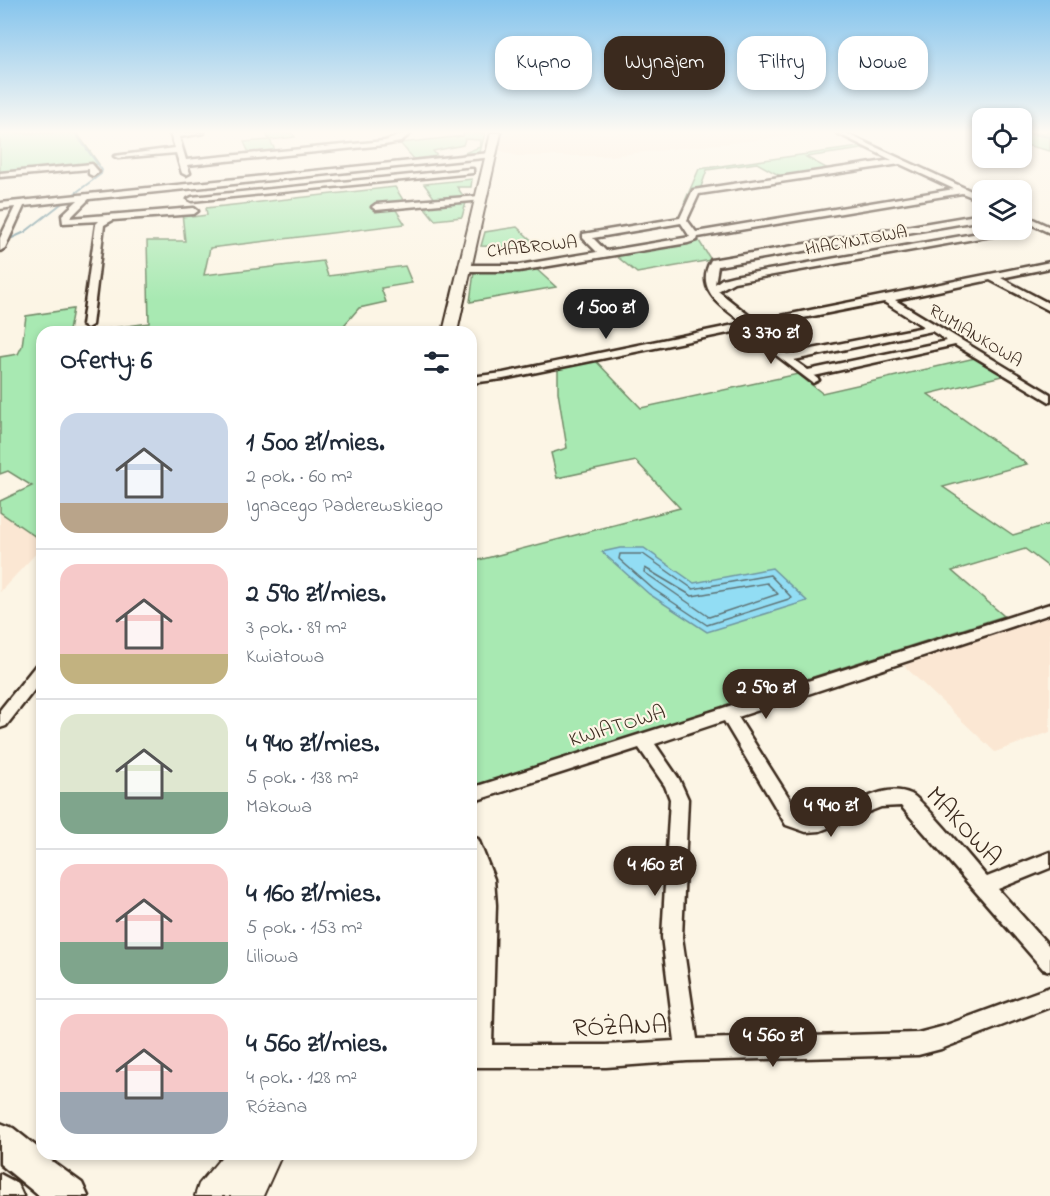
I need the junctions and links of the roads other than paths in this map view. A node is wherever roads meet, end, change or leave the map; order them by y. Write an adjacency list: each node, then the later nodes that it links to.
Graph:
1 (162, 189): 8 (street)
2 (189, 189): 10 (street)
3 (299, 189): 10 (street)
4 (482, 189): 9 (street)
5 (708, 189): 15 (street)
6 (963, 190): 7 (street); 21 (street, CHABROWA)
7 (972, 194)
8 (87, 197): 11 (street); 14 (street)
9 (480, 198): 13 (street); 26 (street)
10 (192, 200): 14 (street)
11 (21, 203): 12 (street); 23 (street)
12 (0, 206)
13 (376, 207)
14 (109, 219): 31 (street)
15 (683, 220): 21 (street); 24 (street, CHABROWA)
16 (972, 220): 28 (street)
17 (1032, 222): 18 (street)
18 (1037, 224): 19 (street); 20 (street)
19 (1032, 225)
20 (1050, 230)
21 (694, 235): 24 (street, CHABROWA)
22 (972, 236): 28 (street, HIACYNTOWA)
23 (0, 248)
24 (604, 254): 26 (street, CHABROWA)
25 (1050, 266): 27 (street)
26 (464, 268): 33 (street)
27 (992, 277): 29 (street); 30 (street)
28 (713, 290): 32 (street)
29 (885, 298): 32 (street); 34 (street, RUMIANKOWA)
30 (1050, 308)
31 (87, 325)
32 (748, 325): 36 (street); 38 (street)
33 (451, 326)
34 (933, 328): 35 (street, RUMIANKOWA); 36 (street)
35 (956, 342): 37 (street); 40 (street, RUMIANKOWA)
36 (785, 358): 37 (street)
37 (806, 374): 39 (street)
38 (477, 379)
39 (816, 382)
40 (1050, 399)
41 (1050, 609): 43 (street, KWIATOWA)
42 (36, 677): 44 (street)
43 (728, 714): 45 (street, KWIATOWA); 49 (street, MAKOWA)
44 (0, 722)
45 (643, 740): 46 (street, KWIATOWA); 53 (street)
46 (477, 793)
47 (477, 860): 52 (street)
48 (1050, 860): 49 (street)
49 (985, 886): 50 (street, MAKOWA)
50 (1050, 963)
51 (1050, 997): 53 (street, RÓŻANA)
52 (477, 1028)
53 (687, 1050): 54 (street, RÓŻANA)
54 (477, 1055)
55 (0, 1141): 60 (main road)
56 (239, 1160): 61 (street)
57 (264, 1160): 62 (street)
58 (0, 1193): 59 (main road)
59 (4, 1196)
60 (69, 1196)
61 (212, 1196)
62 (245, 1196)

